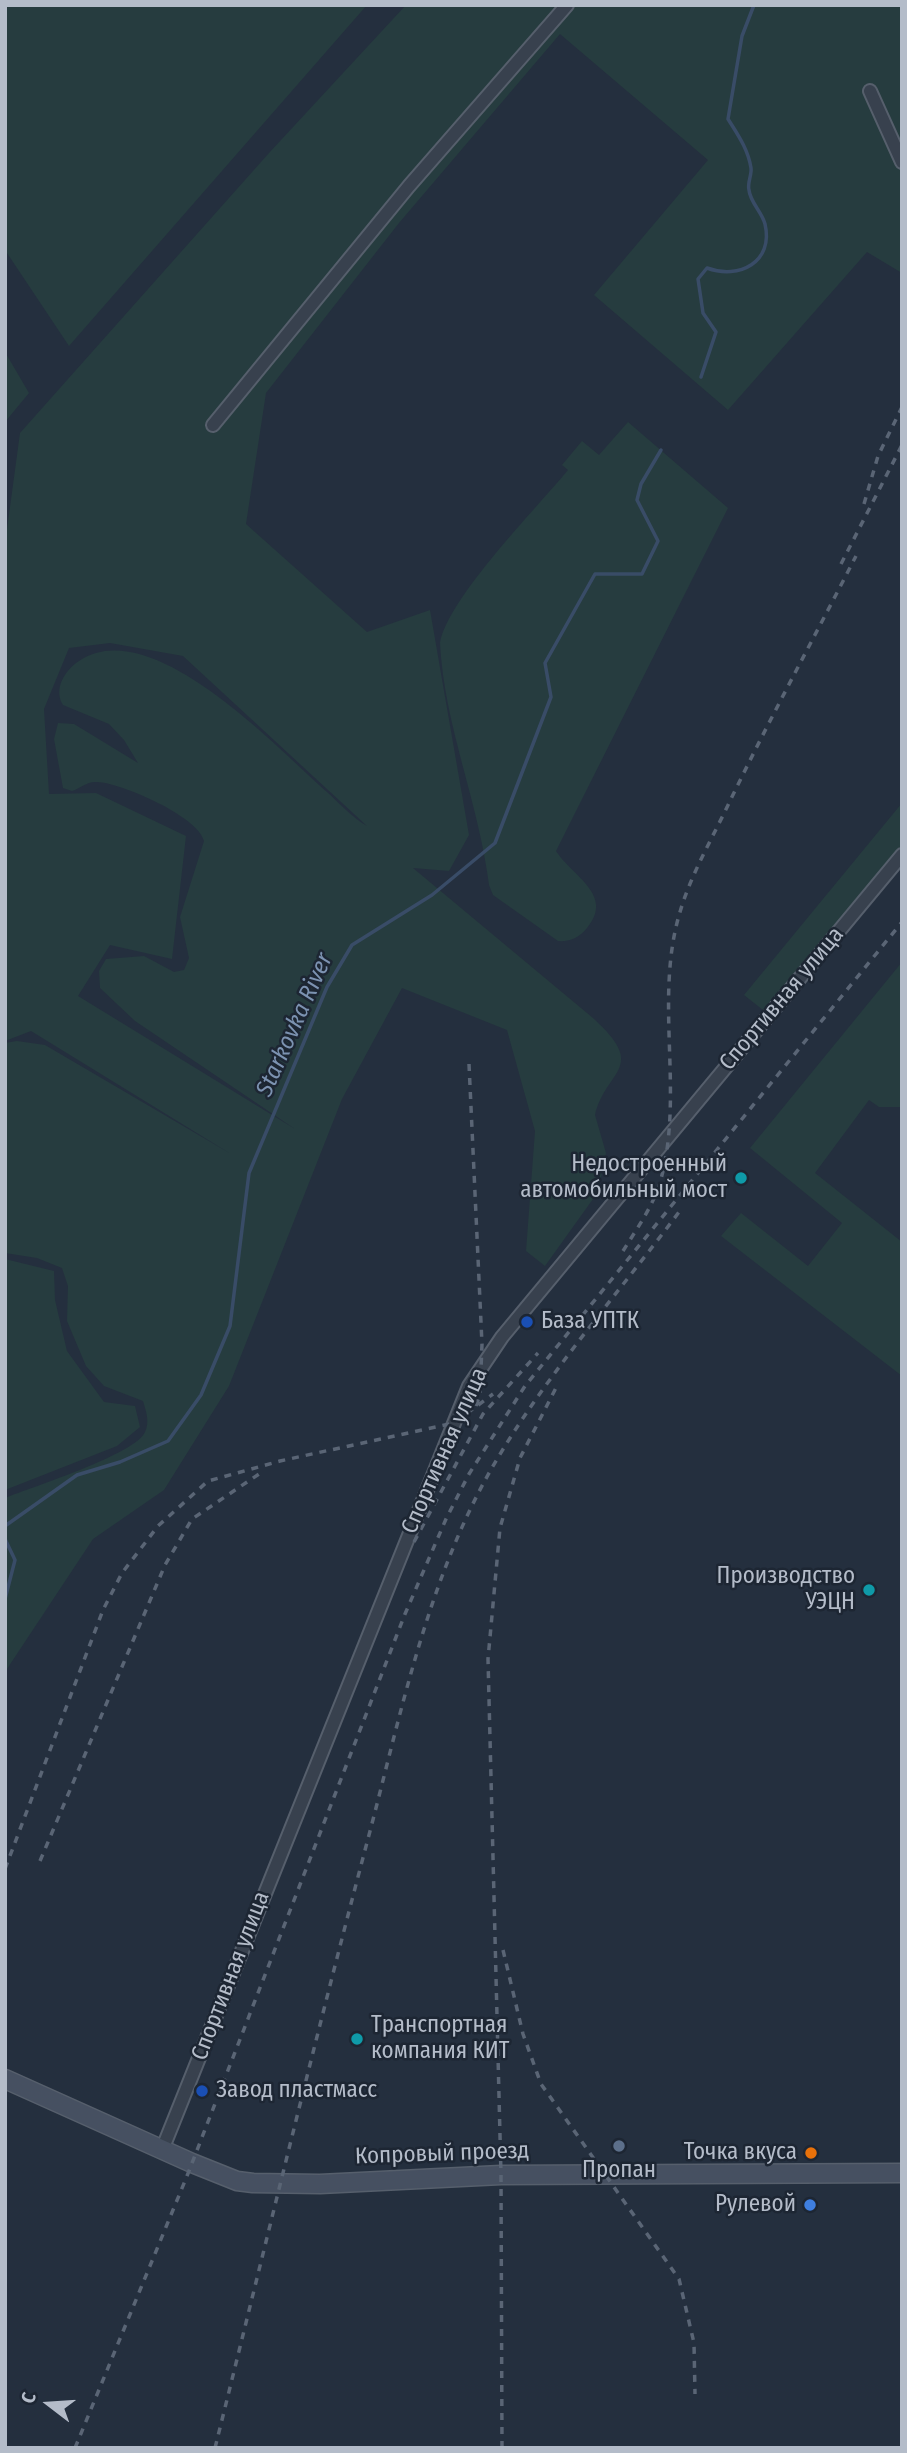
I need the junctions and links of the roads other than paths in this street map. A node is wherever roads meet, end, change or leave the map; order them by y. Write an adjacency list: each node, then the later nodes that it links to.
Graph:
1 (567, 5): 4 (street)
2 (870, 91): 3 (street)
3 (902, 162)
4 (213, 425)
5 (902, 855): 7 (street, Спортивная улица)
6 (5, 2079): 7 (main road, Копровый проезд)
7 (162, 2150): 8 (main road, Копровый проезд)
8 (902, 2173)

